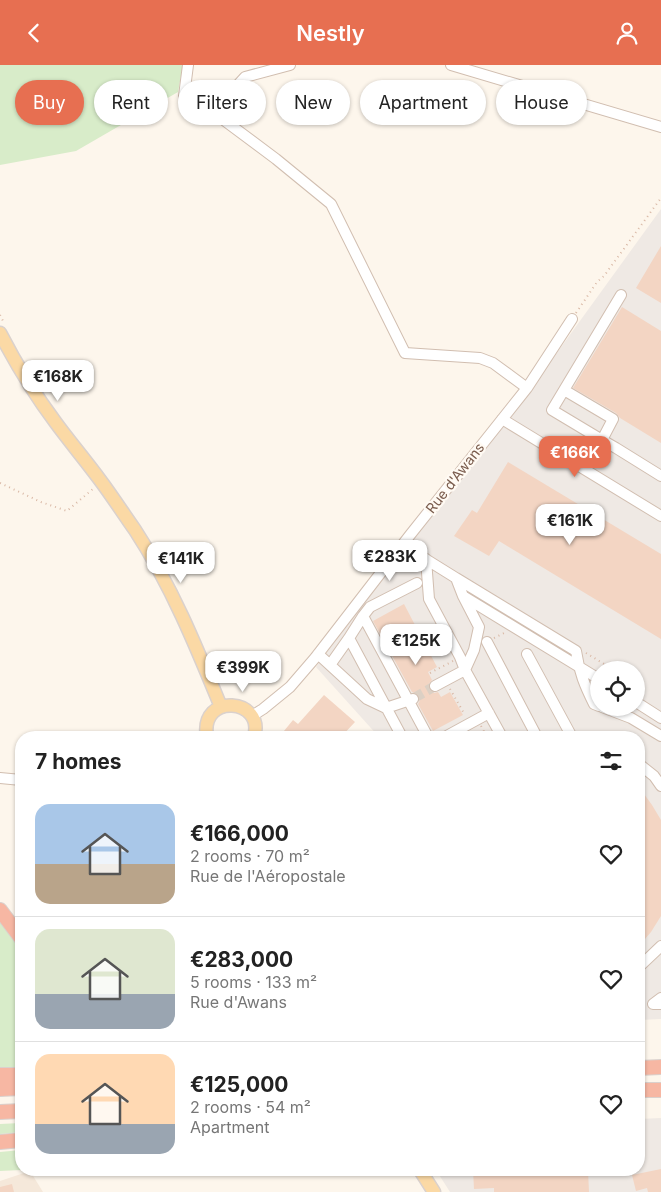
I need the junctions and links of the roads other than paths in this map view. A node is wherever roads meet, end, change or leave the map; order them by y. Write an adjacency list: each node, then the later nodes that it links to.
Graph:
1 (188, 65): 4 (street)
2 (290, 65): 5 (street)
3 (451, 65): 7 (street)
4 (186, 80)
5 (242, 80)
6 (230, 125): 11 (street)
7 (661, 127)
8 (621, 295): 12 (street)
9 (572, 319): 11 (street, Rue d'Awans)
10 (0, 333): 35 (main road)
11 (527, 388): 13 (street, Rue d'Awans)
12 (564, 390): 14 (street); 14 (street)
13 (502, 419): 16 (street); 17 (street, Rue d'Awans)
14 (602, 440): 15 (street)
15 (661, 476)
16 (661, 516)
17 (403, 545): 18 (street); 26 (street, Rue d'Awans)
18 (426, 559): 19 (street); 29 (street)
19 (456, 578): 21 (street); 30 (street)
20 (417, 583): 23 (street)
21 (463, 596): 22 (street); 30 (street)
22 (469, 608): 29 (street); 30 (street)
23 (363, 616): 24 (street); 34 (street)
24 (349, 638): 28 (street); 36 (street)
25 (487, 642): 48 (street)
26 (318, 654): 28 (street); 39 (street, Rue d'Awans)
27 (527, 654): 49 (street)
28 (330, 665): 36 (street)
29 (465, 670): 32 (street); 38 (street)
30 (580, 670): 31 (street); 33 (street)
31 (590, 675)
32 (435, 686)
33 (590, 697)
34 (411, 700): 36 (street); 45 (street)
35 (221, 707): 39 (main road); 42 (main road)
36 (386, 708): 44 (street)
37 (645, 708): 41 (street)
38 (488, 713): 46 (street); 47 (street)
39 (252, 716): 43 (main road)
40 (626, 716): 50 (street)
41 (661, 718)
42 (206, 731)
43 (256, 731)
44 (399, 731)
45 (425, 731)
46 (457, 731)
47 (498, 731)
48 (534, 731)
49 (569, 731)
50 (661, 736)
51 (645, 769): 54 (street)
52 (0, 778): 53 (street)
53 (15, 780)
54 (661, 786)
55 (0, 910): 56 (highway)
56 (15, 929)
57 (661, 946): 58 (street)
58 (645, 961)
59 (661, 998): 60 (street)
60 (661, 1004)
61 (661, 1067): 62 (highway)
62 (645, 1068)
63 (0, 1075): 64 (highway)
64 (15, 1075)
65 (15, 1088): 66 (highway)
66 (0, 1089)
67 (645, 1090): 68 (highway)
68 (661, 1090)
69 (15, 1111): 70 (highway)
70 (0, 1112)
71 (15, 1141): 72 (highway)
72 (0, 1142)
73 (424, 1176): 74 (main road)
74 (434, 1192)

